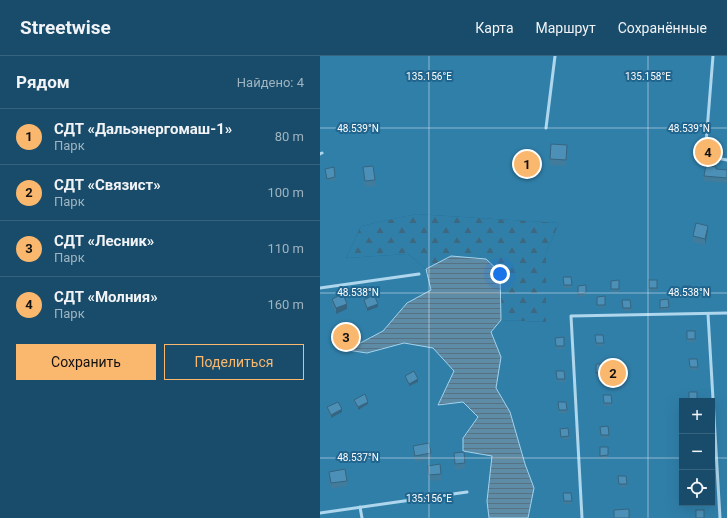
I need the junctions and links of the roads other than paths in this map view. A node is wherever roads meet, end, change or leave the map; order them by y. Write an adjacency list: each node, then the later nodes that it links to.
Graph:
1 (555, 56): 3 (lane)
2 (713, 56): 5 (lane)
3 (546, 128)
4 (701, 155): 5 (lane)
5 (705, 156): 6 (lane)
6 (727, 160)
7 (418, 274): 8 (lane)
8 (320, 288)
9 (727, 313): 10 (lane)
10 (708, 314): 15 (lane); 16 (lane)
11 (467, 492): 12 (lane)
12 (360, 507): 13 (lane); 14 (lane)
13 (320, 513)
14 (362, 518)
15 (582, 518)
16 (720, 518)

